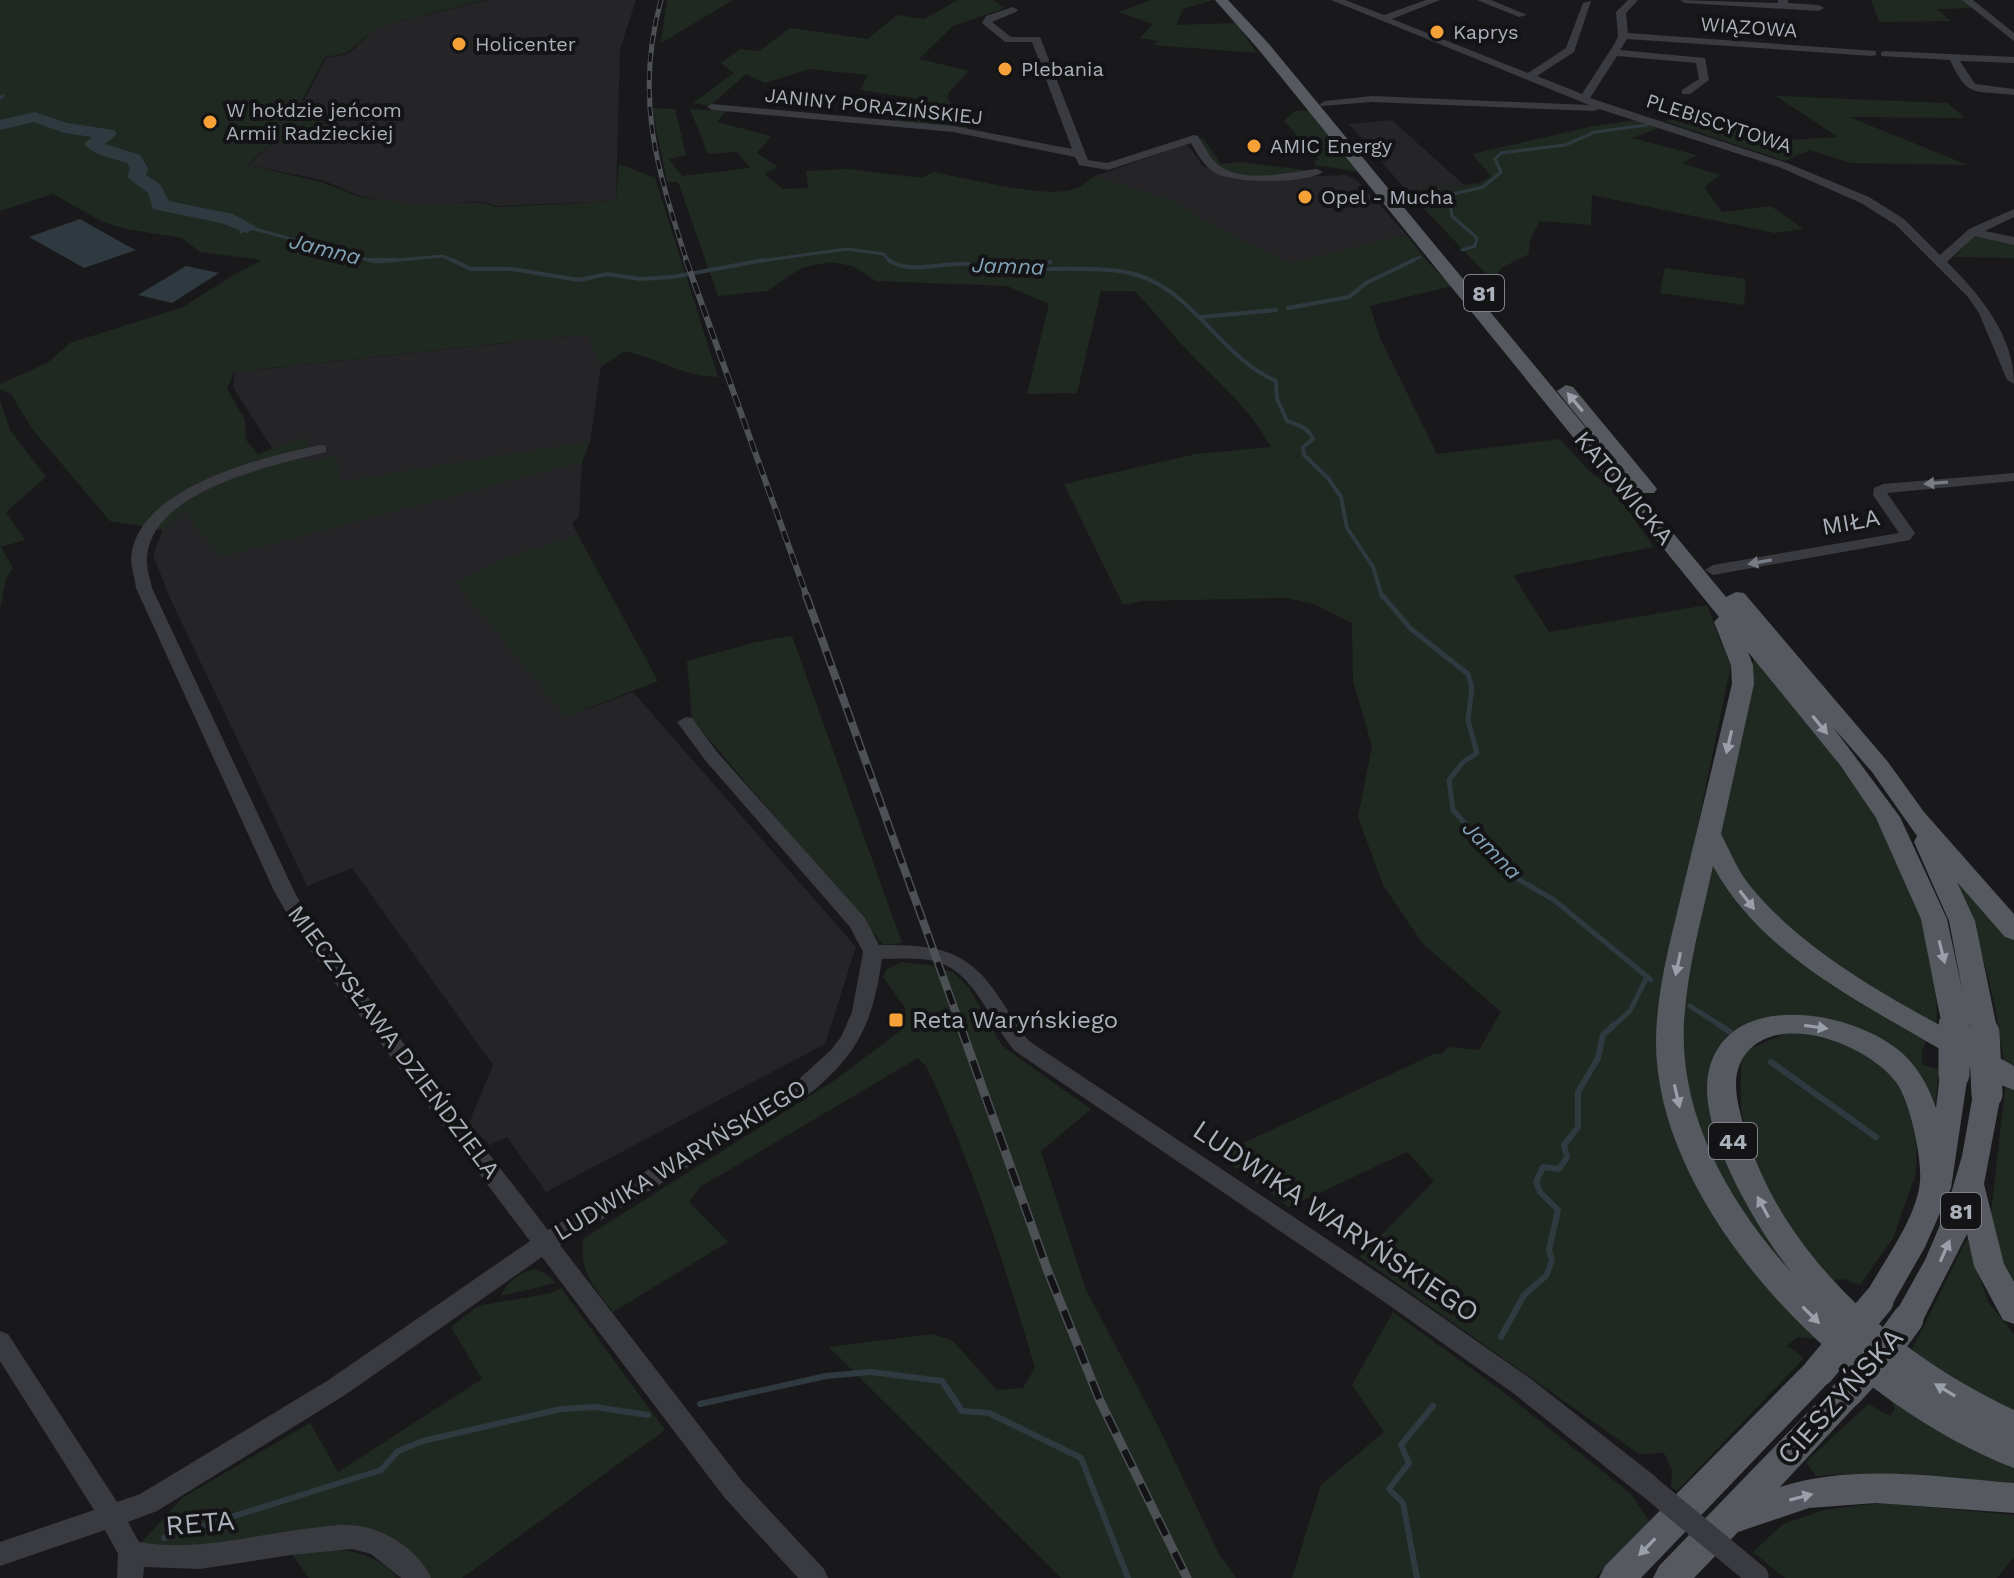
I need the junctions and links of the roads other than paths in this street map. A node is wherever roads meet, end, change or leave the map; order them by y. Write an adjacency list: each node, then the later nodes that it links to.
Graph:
1 (1000, 0): 29 (street)
2 (1221, 0): 39 (main road, KATOWICKA / 81)
3 (1236, 0): 26 (main road, KATOWICKA / 81)
4 (1336, 0): 14 (street, PLEBISCYTOWA)
5 (1435, 0): 14 (street)
6 (1482, 0): 13 (street)
7 (1633, 0): 15 (street)
8 (1685, 0): 11 (street, WIĄZOWA)
9 (1967, 0): 16 (street)
10 (1588, 3): 22 (street)
11 (1783, 3): 12 (street, WIĄZOWA)
12 (1819, 8)
13 (1522, 15)
14 (1383, 19): 22 (street, PLEBISCYTOWA)
15 (1623, 36): 17 (street); 18 (street, WIĄZOWA)
16 (2014, 38)
17 (1614, 53): 23 (street); 25 (street)
18 (1872, 53)
19 (1885, 54): 20 (street)
20 (1954, 58): 21 (street); 24 (street)
21 (2014, 60)
22 (1528, 78): 25 (street, PLEBISCYTOWA)
23 (1686, 92)
24 (2014, 92)
25 (1584, 99): 27 (street, PLEBISCYTOWA)
26 (1325, 104): 27 (street); 38 (main road, KATOWICKA / 81, one-way to 26)
27 (1602, 106): 34 (street, PLEBISCYTOWA)
28 (712, 107): 29 (street, JANINY PORAZIŃSKIEJ)
29 (1081, 158): 30 (street, JANINY PORAZIŃSKIEJ)
30 (1317, 172)
31 (2014, 213): 32 (street)
32 (1973, 232): 33 (street); 34 (street)
33 (2014, 241)
34 (1941, 260): 35 (street, PLEBISCYTOWA)
35 (2014, 380)
36 (321, 449): 49 (street, MIECZYSŁAWA DZIEŃDZIELA)
37 (2014, 477): 38 (street, MIŁA, one-way to 38)
38 (1713, 570): 41 (main road, KATOWICKA / 81)
39 (1717, 601): 42 (main road, one-way to 42); 45 (main road, KATOWICKA / 81, one-way to 45)
40 (686, 722): 44 (street)
41 (1915, 818): 43 (main road); 47 (main road, CIESZYŃSKA / 81, bridge)
42 (1708, 833): 46 (main road, one-way to 46); 53 (main road, one-way to 53)
43 (2014, 931)
44 (873, 952): 49 (street, LUDWIKA WARYŃSKIEGO); 59 (street, LUDWIKA WARYŃSKIEGO, bridge)
45 (1954, 1016): 48 (main road, CIESZYŃSKA / 81, bridge)
46 (2014, 1079)
47 (1971, 1187): 50 (main road); 56 (main road, CIESZYŃSKA / 81, one-way to 47, bridge)
48 (1936, 1188): 52 (main road, 44, one-way to 48); 62 (main road, CIESZYŃSKA / 81, one-way to 62, bridge)
49 (545, 1243): 55 (street, LUDWIKA WARYŃSKIEGO); 61 (street, MIECZYSŁAWA DZIEŃDZIELA)
50 (2014, 1311)
51 (0, 1341): 55 (street, RETA)
52 (2014, 1426)
53 (2014, 1453)
54 (2014, 1498): 56 (main road, one-way to 54)
55 (112, 1517): 57 (street); 58 (street, RETA)
56 (1726, 1520): 63 (main road, CIESZYŃSKA)
57 (0, 1554)
58 (130, 1566): 60 (street, RETA)
59 (1758, 1577)
60 (418, 1578)
61 (815, 1578)
62 (1617, 1578)
63 (1671, 1578)

